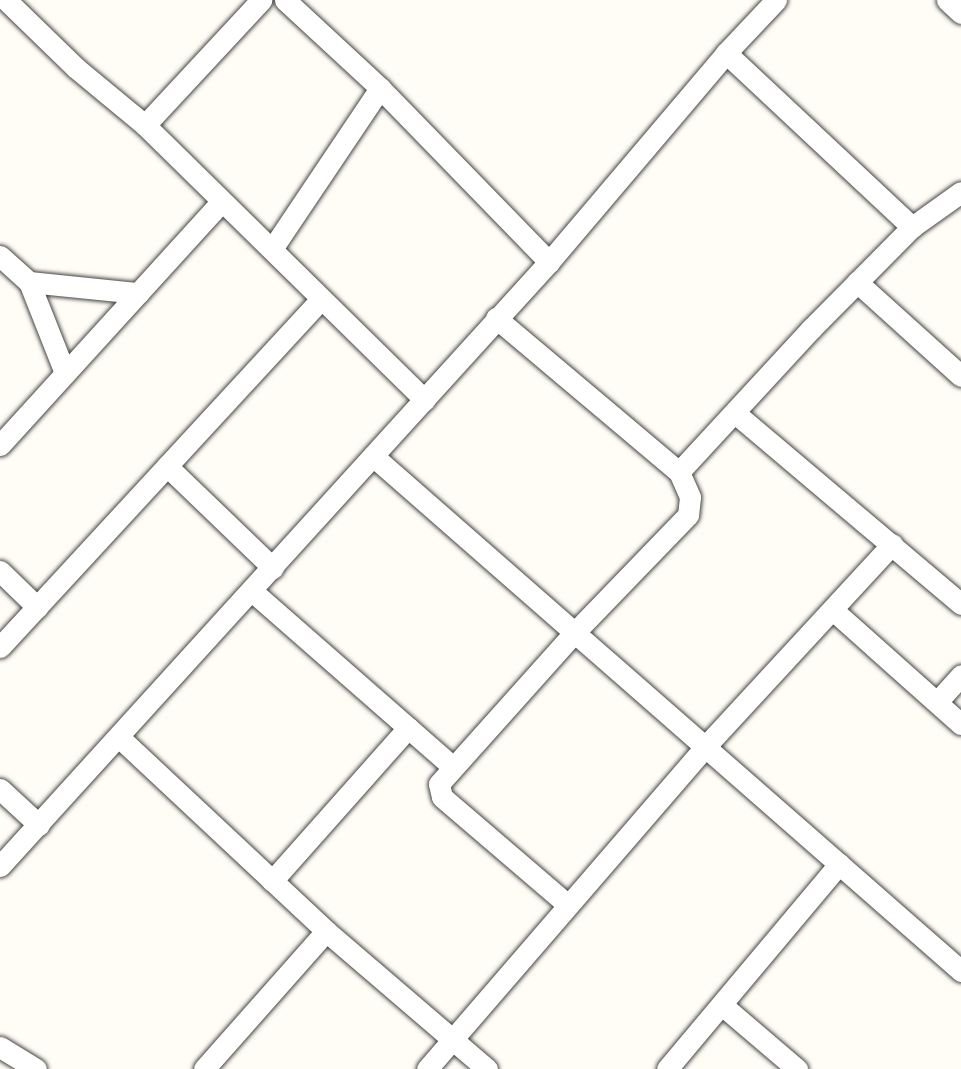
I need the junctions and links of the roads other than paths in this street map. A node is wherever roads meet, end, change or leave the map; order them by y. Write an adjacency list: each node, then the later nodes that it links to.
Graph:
1 (6, 0): 9 (street)
2 (261, 0): 9 (street)
3 (285, 0): 8 (street)
4 (776, 0): 7 (street)
5 (946, 0): 6 (street)
6 (961, 14)
7 (726, 53): 12 (street); 15 (street)
8 (380, 88): 13 (street); 15 (street)
9 (145, 125): 11 (street)
10 (961, 192): 12 (street)
11 (221, 202): 13 (street); 18 (street)
12 (912, 228): 17 (street)
13 (272, 249): 19 (street)
14 (0, 256): 16 (street)
15 (549, 262): 20 (street)
16 (29, 282): 18 (street); 21 (street)
17 (857, 282): 22 (street); 24 (street)
18 (138, 293): 21 (street)
19 (320, 300): 23 (street); 27 (street)
20 (496, 318): 23 (street); 28 (street)
21 (64, 373): 25 (street)
22 (961, 376)
23 (425, 400): 26 (street)
24 (735, 413): 28 (street); 29 (street)
25 (0, 445)
26 (373, 456): 30 (street); 36 (street)
27 (167, 466): 30 (street); 34 (street)
28 (679, 472): 36 (street)
29 (892, 544): 33 (street); 35 (street)
30 (273, 567): 32 (street)
31 (0, 571): 34 (street)
32 (252, 591): 41 (street); 42 (street)
33 (961, 604)
34 (37, 607): 37 (street)
35 (834, 610): 39 (street); 43 (street)
36 (573, 634): 43 (street); 44 (street)
37 (0, 647)
38 (961, 675): 39 (street)
39 (937, 702): 40 (street)
40 (961, 724)
41 (408, 728): 44 (street); 49 (street)
42 (120, 738): 46 (street); 49 (street)
43 (705, 747): 47 (street); 50 (street)
44 (453, 767): 50 (street)
45 (0, 789): 46 (street)
46 (39, 825): 48 (street)
47 (839, 864): 52 (street); 53 (street)
48 (0, 866)
49 (272, 881): 51 (street)
50 (567, 904): 54 (street)
51 (326, 931): 54 (street); 58 (street)
52 (957, 961)
53 (722, 1005): 56 (street); 61 (street)
54 (454, 1039): 59 (street); 60 (street)
55 (0, 1047): 57 (street)
56 (784, 1065)
57 (36, 1069)
58 (204, 1069)
59 (427, 1069)
60 (487, 1069)
61 (668, 1069)

